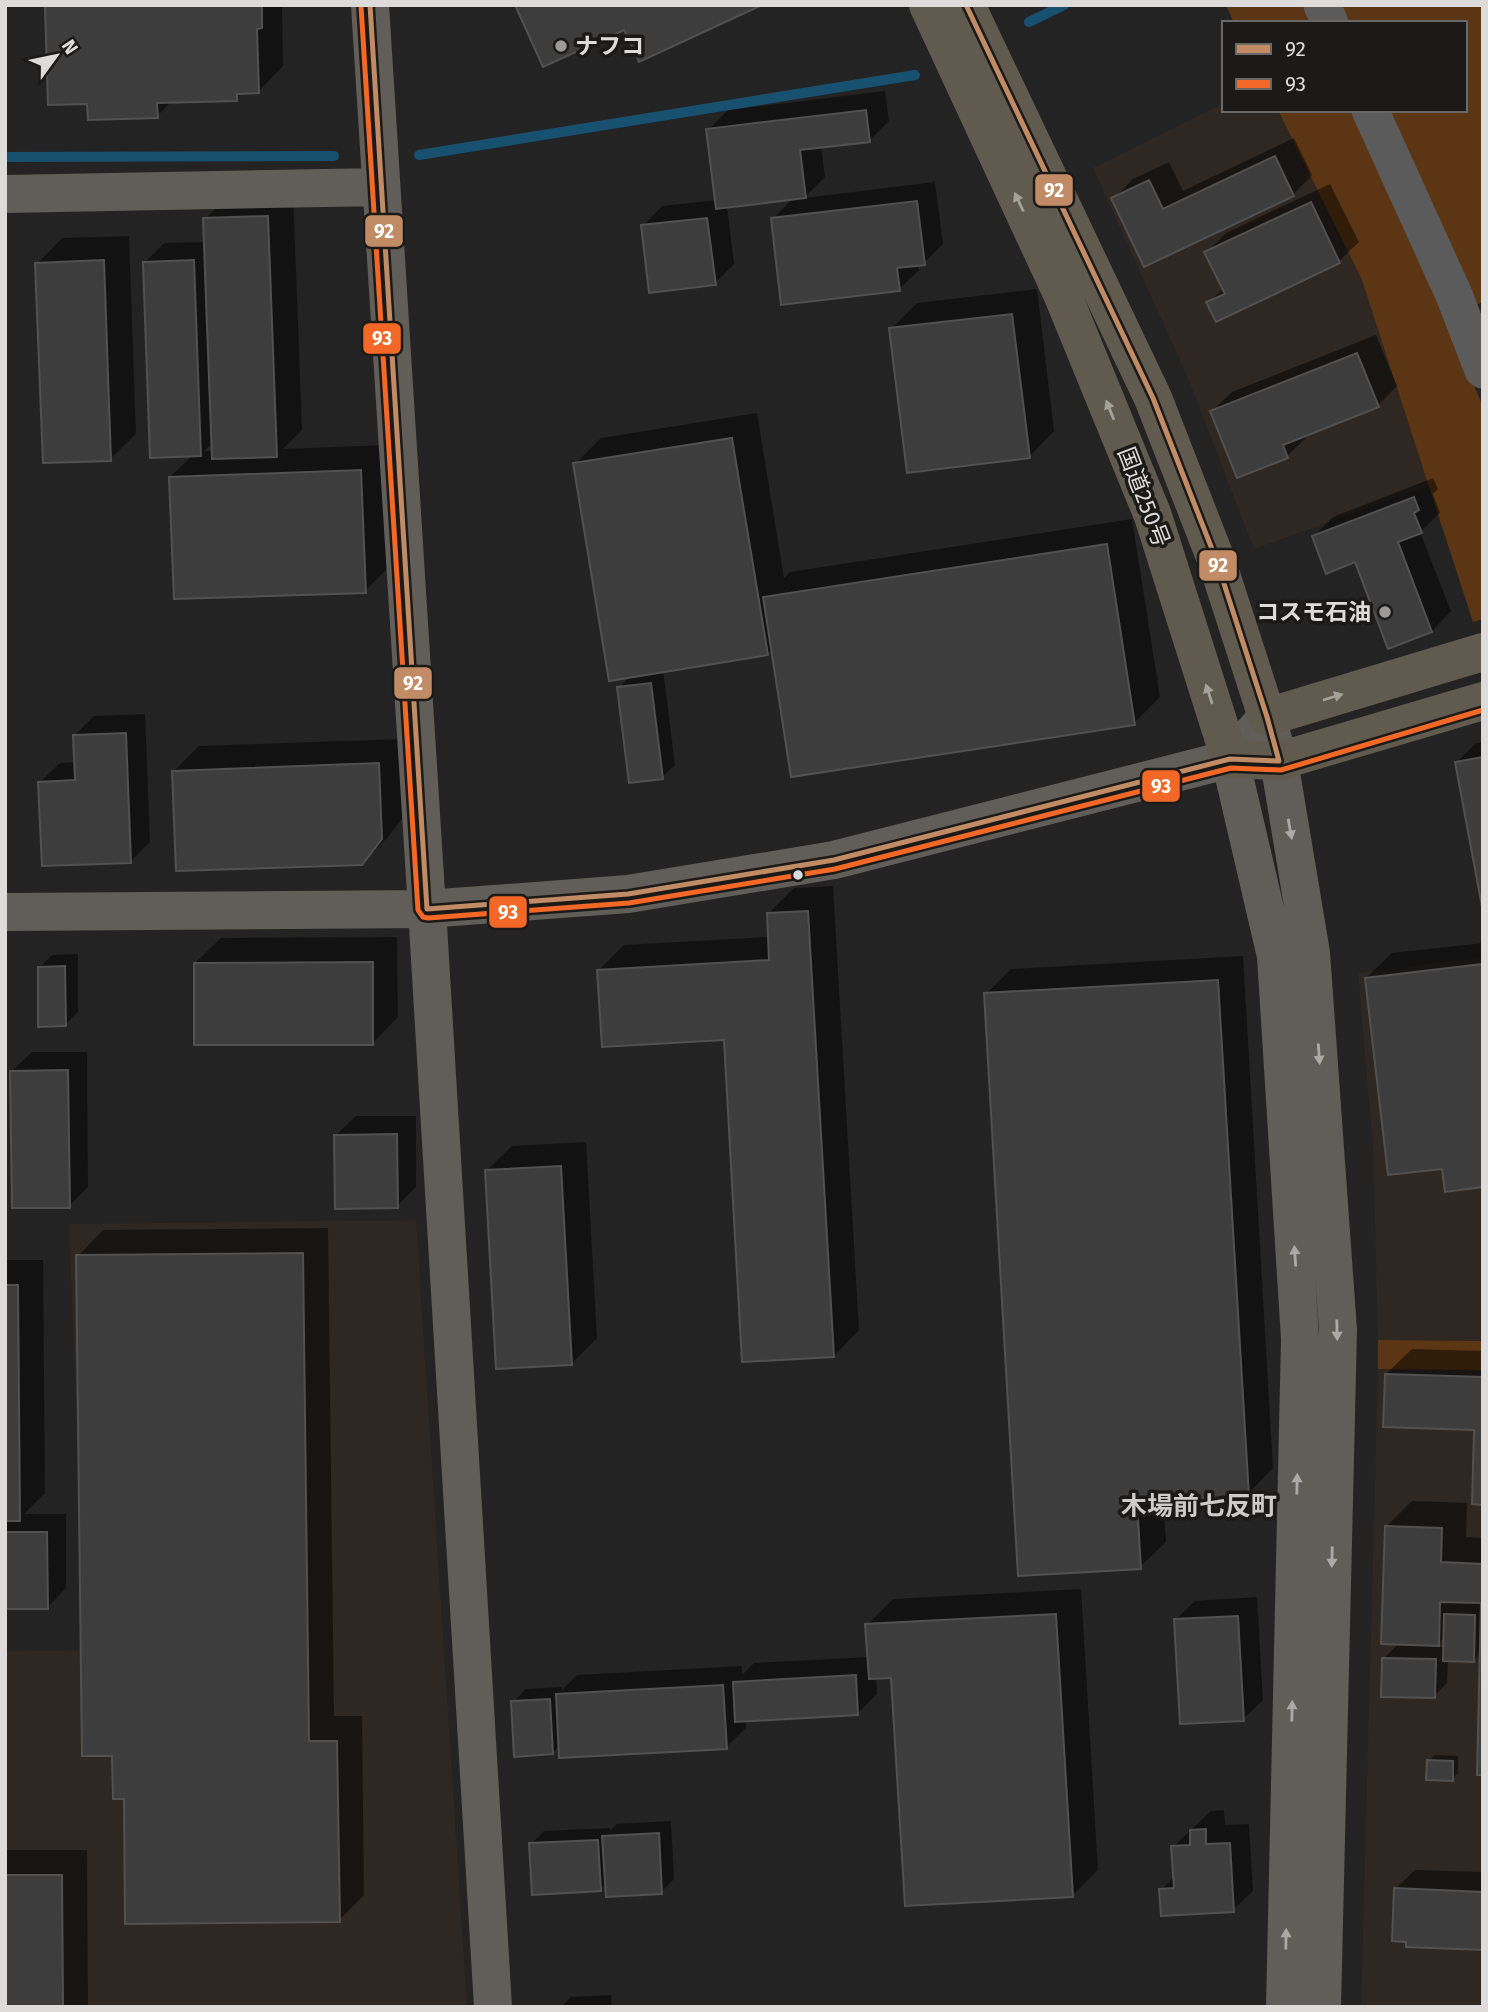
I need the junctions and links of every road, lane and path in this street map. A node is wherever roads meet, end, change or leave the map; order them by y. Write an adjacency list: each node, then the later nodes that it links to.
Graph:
1 (370, 5): 7 (street)
2 (928, 5): 13 (highway, 国道250号, one-way to 2)
3 (965, 5): 12 (highway, 国道250号)
4 (1322, 5): 5 (street)
5 (1329, 21)
6 (1371, 112): 9 (street)
7 (381, 187): 8 (street); 15 (street)
8 (5, 194)
9 (1483, 370)
10 (1483, 652): 12 (highway, one-way to 10)
11 (1483, 701): 14 (highway)
12 (1267, 717): 13 (street); 14 (street)
13 (1230, 759): 14 (highway); 15 (street); 18 (street, one-way to 13)
14 (1279, 761): 19 (street, one-way to 19)
15 (427, 909): 16 (street); 17 (street)
16 (5, 912)
17 (493, 2007)
18 (1284, 2007)
19 (1322, 2007)

